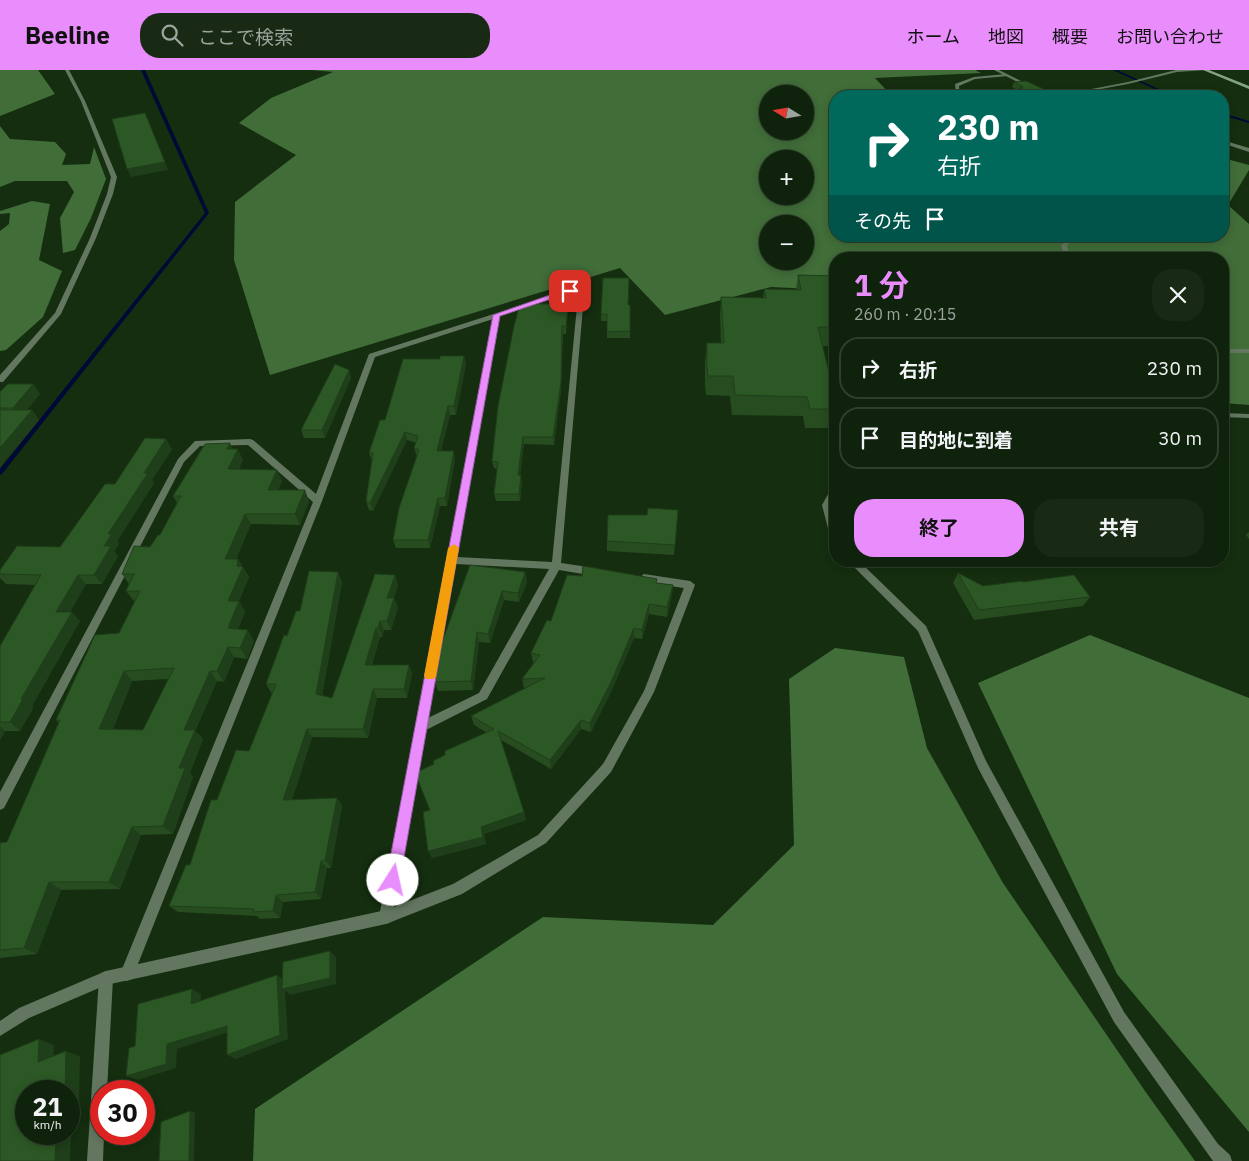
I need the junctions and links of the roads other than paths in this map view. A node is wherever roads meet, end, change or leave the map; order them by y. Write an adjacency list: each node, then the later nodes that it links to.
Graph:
1 (67, 70): 14 (street)
2 (996, 70): 4 (street)
3 (1205, 70): 5 (main road); 8 (street)
4 (1006, 76): 6 (street); 7 (street)
5 (1249, 88)
6 (957, 90)
7 (1035, 90)
8 (1090, 90)
9 (1229, 143): 10 (street)
10 (1249, 150)
11 (497, 315): 18 (street); 20 (street); 21 (street)
12 (1229, 351): 13 (street)
13 (1249, 351)
14 (0, 380)
15 (1229, 416): 16 (street)
16 (1249, 416)
17 (829, 500): 19 (street)
18 (318, 501): 26 (street); 28 (street)
19 (829, 515)
20 (451, 560): 21 (street); 25 (street)
21 (556, 566): 23 (street); 25 (street)
22 (859, 567): 32 (street)
23 (604, 573)
24 (632, 577): 27 (street)
25 (420, 728): 27 (street)
26 (0, 804)
27 (386, 917): 28 (street)
28 (127, 974): 29 (street)
29 (106, 978): 30 (street); 31 (street)
30 (0, 1029)
31 (95, 1161)
32 (1224, 1161)

